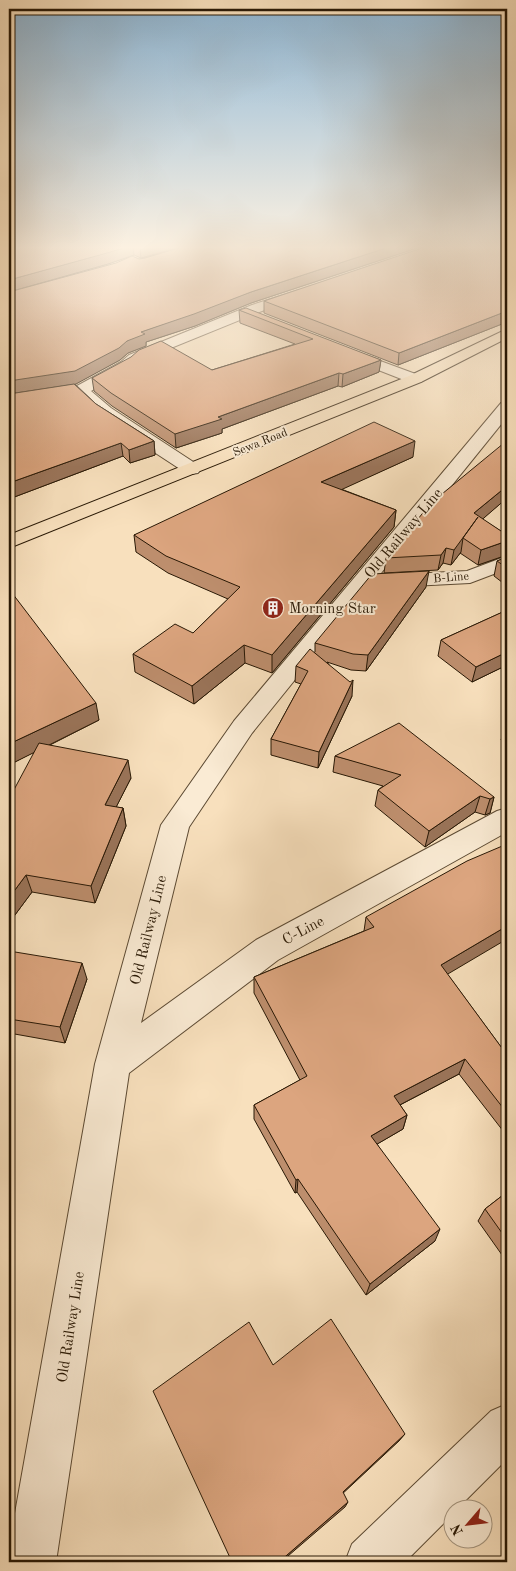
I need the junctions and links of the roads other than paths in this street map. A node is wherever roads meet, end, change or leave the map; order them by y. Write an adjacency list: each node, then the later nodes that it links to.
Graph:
1 (227, 320): 5 (street)
2 (507, 333): 4 (main road, Sewa Road)
3 (332, 346): 4 (street)
4 (415, 379): 8 (main road, Sewa Road)
5 (81, 390): 6 (street); 8 (street)
6 (63, 392)
7 (507, 407): 11 (street, Old Railway Line)
8 (192, 469): 9 (main road, Sewa Road)
9 (9, 542)
10 (507, 562): 11 (street, B-Line)
11 (362, 582): 13 (street, Old Railway Line)
12 (507, 820): 13 (street, C-Line)
13 (114, 1064): 15 (street, Old Railway Line)
14 (507, 1428): 16 (street)
15 (31, 1562)
16 (370, 1562)

